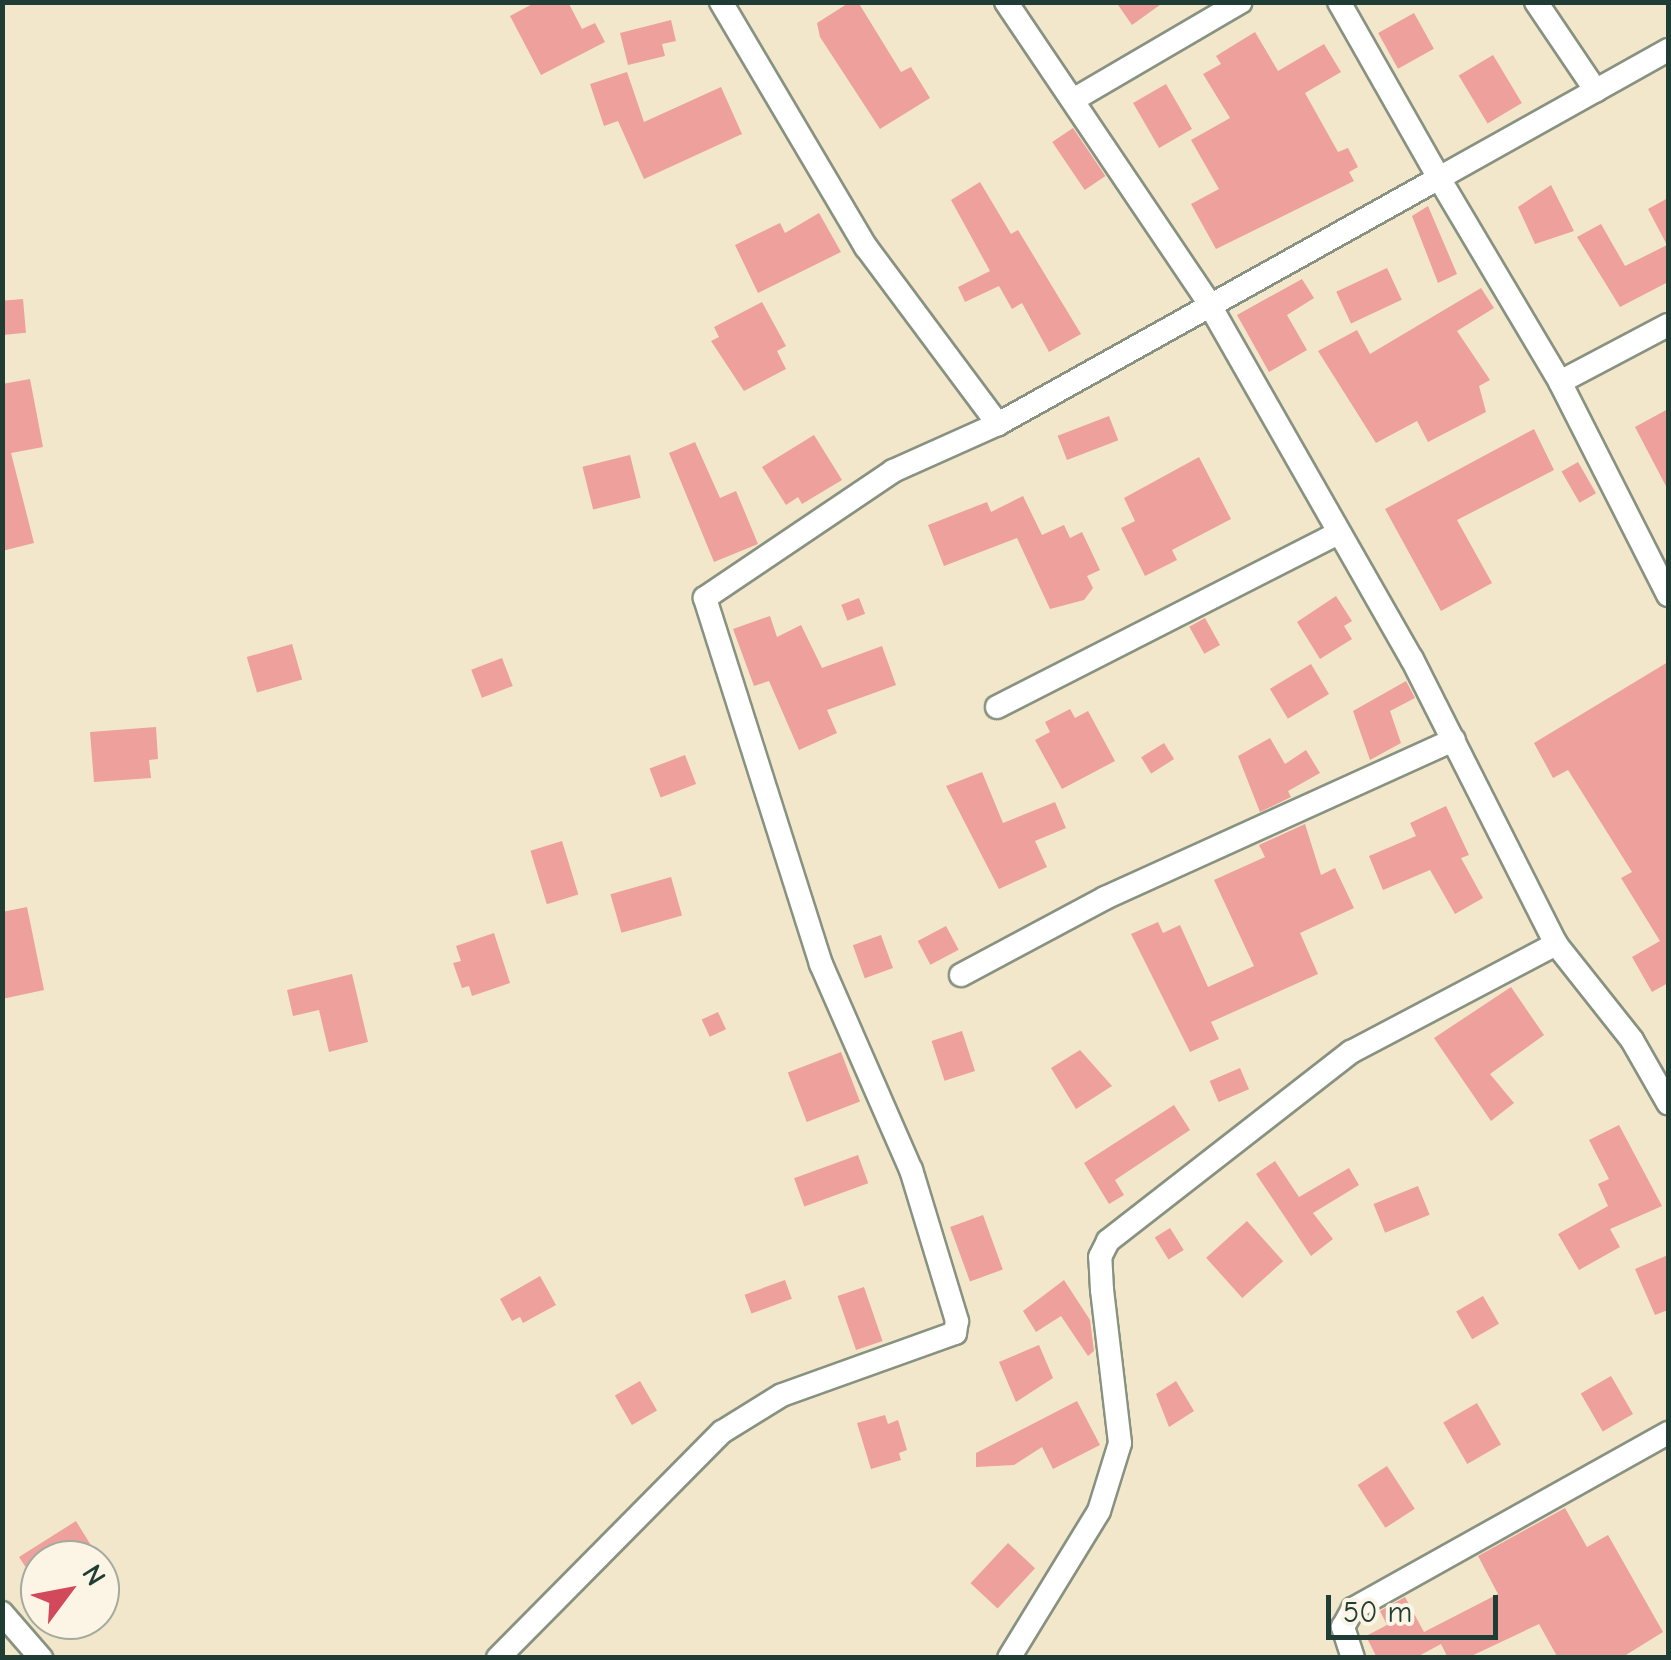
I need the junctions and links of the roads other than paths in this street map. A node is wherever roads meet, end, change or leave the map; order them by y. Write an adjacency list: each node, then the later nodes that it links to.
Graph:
1 (721, 2): 13 (street)
2 (1006, 2): 8 (street)
3 (1241, 2): 8 (street)
4 (1339, 2): 9 (street)
5 (1536, 2): 7 (street)
6 (1668, 50): 7 (street)
7 (1596, 90): 9 (street)
8 (1073, 100): 10 (street)
9 (1439, 178): 10 (street); 12 (street)
10 (1208, 302): 13 (street); 14 (street)
11 (1668, 325): 12 (street)
12 (1560, 382): 15 (street)
13 (998, 424): 24 (street)
14 (1337, 534): 16 (street); 17 (street)
15 (1668, 596)
16 (997, 706)
17 (1454, 740): 18 (street); 19 (street)
18 (1556, 944): 20 (street); 25 (street)
19 (961, 975)
20 (1668, 1102)
21 (1668, 1433): 26 (street)
22 (2, 1613): 23 (street)
23 (41, 1658)
24 (498, 1658)
25 (1009, 1658)
26 (1353, 1658)

